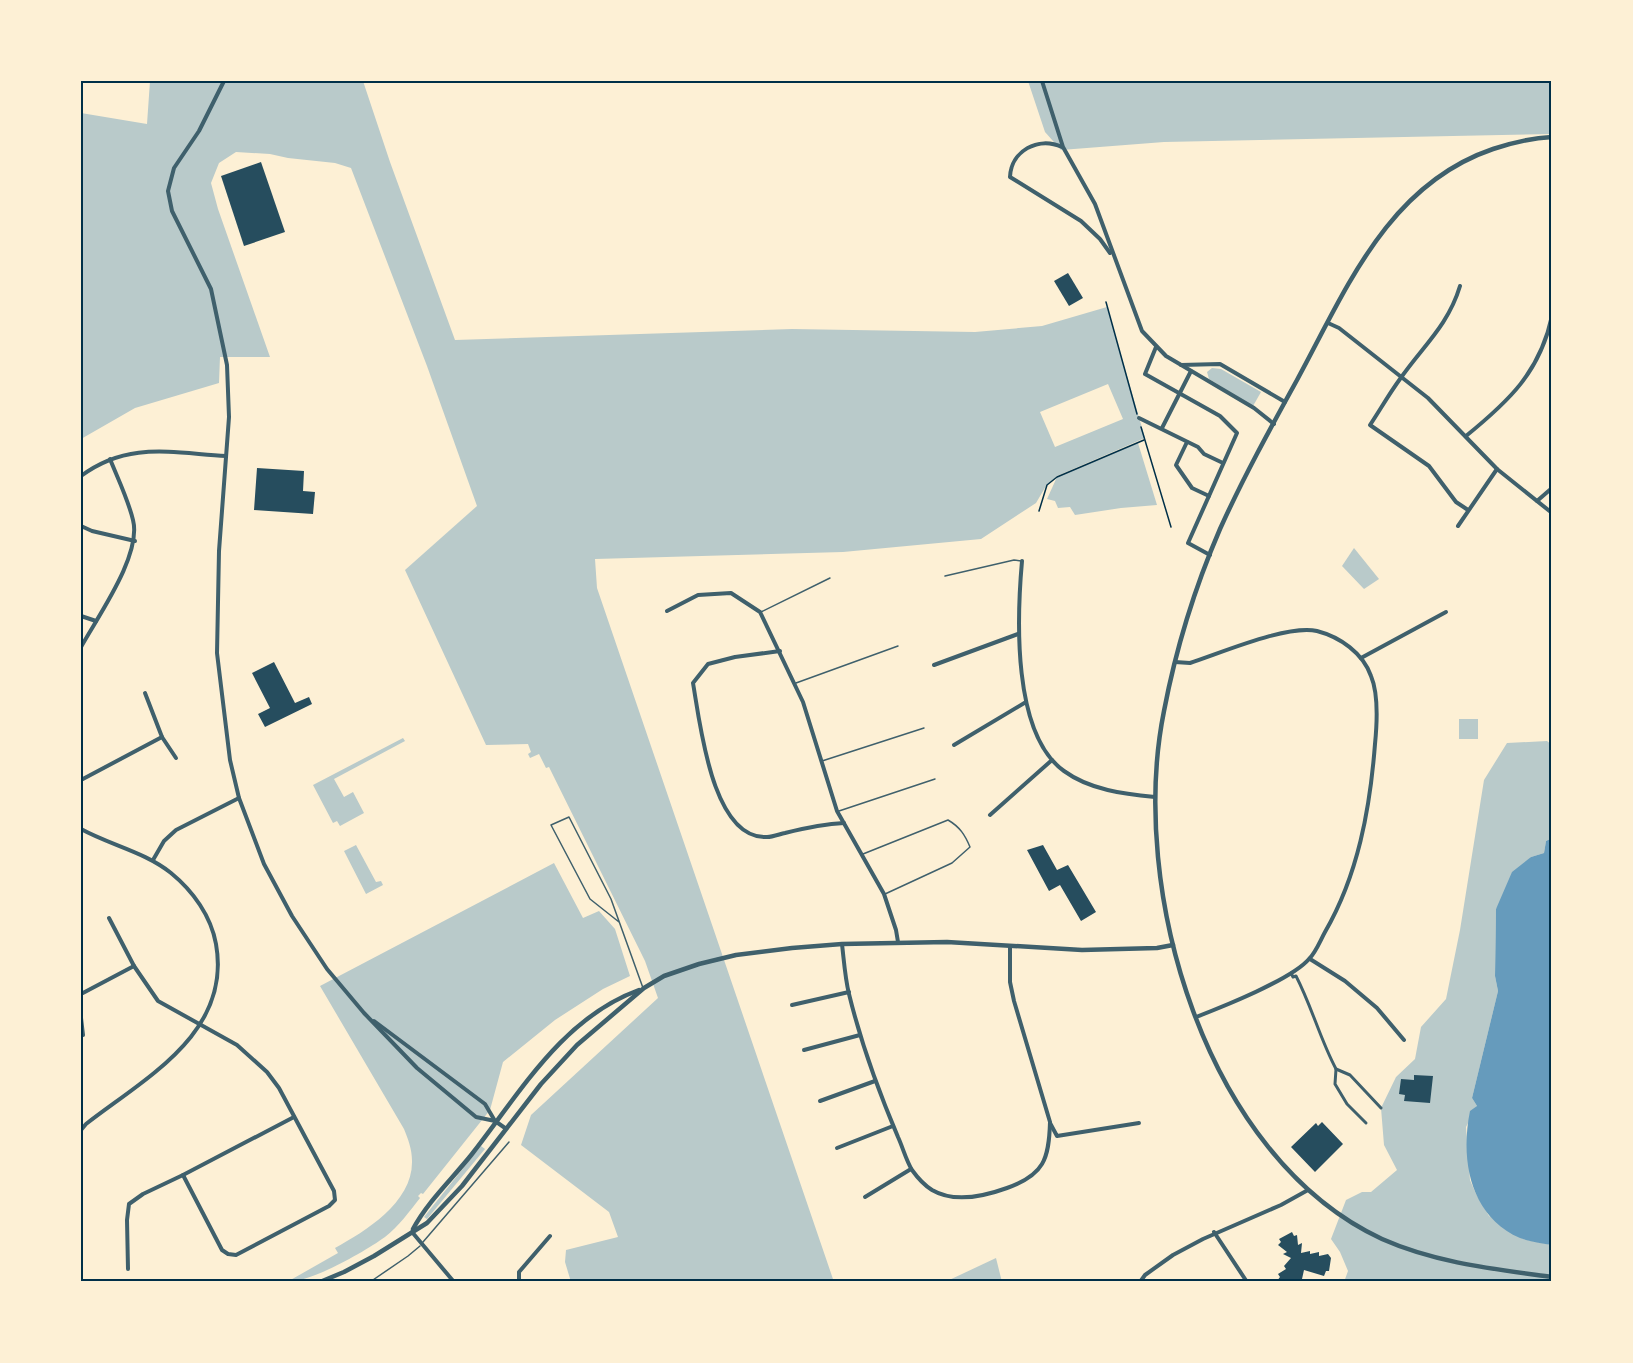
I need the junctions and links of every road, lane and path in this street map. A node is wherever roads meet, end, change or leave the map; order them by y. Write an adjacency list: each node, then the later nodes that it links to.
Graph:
1 (224, 81): 21 (street)
2 (1042, 81): 4 (street)
3 (1552, 137): 8 (street)
4 (1063, 147): 5 (street); 5 (street)
5 (1114, 257): 9 (street)
6 (1460, 286): 12 (street)
7 (1552, 316): 18 (street)
8 (1328, 323): 12 (street); 14 (street)
9 (1156, 347): 10 (street); 13 (street)
10 (1180, 365): 11 (street); 14 (street)
11 (1191, 371): 13 (street); 16 (street)
12 (1401, 377): 18 (street); 29 (street)
13 (1179, 392): 17 (street); 23 (street)
14 (1285, 402): 16 (street)
15 (1139, 418): 17 (street)
16 (1274, 424): 35 (street)
17 (1162, 428): 20 (street)
18 (1466, 436): 24 (street)
19 (1146, 440): 30 (path)
20 (1187, 442): 23 (street); 27 (street)
21 (226, 456): 22 (street); 63 (street)
22 (110, 459): 25 (street); 34 (street)
23 (1223, 463): 27 (street)
24 (1497, 469): 28 (street); 29 (street)
25 (81, 476)
26 (1552, 488): 28 (street)
27 (1209, 496): 35 (street)
28 (1537, 501): 31 (street)
29 (1468, 510): 33 (street)
30 (1039, 511)
31 (1552, 513)
32 (81, 526): 34 (street)
33 (1458, 526)
34 (135, 541): 43 (street)
35 (1210, 555): 49 (street)
36 (1022, 561): 37 (lane); 44 (street)
37 (945, 576)
38 (830, 578): 40 (lane)
39 (667, 611): 40 (street)
40 (760, 612): 47 (street)
41 (1446, 612): 48 (street)
42 (81, 616): 43 (street)
43 (96, 621): 46 (street)
44 (1018, 634): 50 (street); 53 (street)
45 (898, 646): 51 (lane)
46 (81, 647)
47 (780, 651): 51 (street); 66 (street)
48 (1361, 658): 49 (street); 77 (street)
49 (1175, 662): 62 (street)
50 (934, 665)
51 (795, 684): 59 (street)
52 (145, 693): 55 (street)
53 (1026, 702): 56 (street); 58 (street)
54 (924, 728): 59 (lane)
55 (162, 737): 57 (street); 61 (street)
56 (954, 745)
57 (176, 758)
58 (1052, 760): 62 (street); 65 (street)
59 (821, 761): 64 (street)
60 (935, 779): 64 (lane)
61 (81, 780)
62 (1155, 797): 75 (street)
63 (239, 798): 69 (street); 84 (street)
64 (837, 811): 66 (street)
65 (990, 815)
66 (844, 823): 68 (street)
67 (81, 829): 69 (street)
68 (862, 854): 70 (street); 70 (lane)
69 (153, 860): 87 (street)
70 (884, 894): 73 (street)
71 (109, 918): 78 (street)
72 (619, 922): 72 (lane); 80 (lane)
73 (898, 942): 74 (street); 76 (street)
74 (842, 944): 80 (street); 81 (street)
75 (1173, 945): 76 (street); 85 (street)
76 (1010, 946): 98 (street)
77 (1310, 958): 79 (street); 90 (street)
78 (134, 966): 82 (street); 87 (street)
79 (1290, 973): 85 (street); 92 (street)
80 (644, 988): 97 (street); 102 (street)
81 (849, 992): 83 (street); 89 (street)
82 (81, 994)
83 (792, 1005)
84 (364, 1013): 97 (street); 97 (street)
85 (1196, 1017): 110 (street)
86 (81, 1018): 88 (street)
87 (201, 1025): 96 (street); 103 (street)
88 (83, 1035)
89 (860, 1035): 91 (street); 93 (street)
90 (1404, 1040)
91 (804, 1050)
92 (1336, 1069): 95 (street); 100 (street)
93 (875, 1081): 94 (street); 101 (street)
94 (820, 1101)
95 (1381, 1108)
96 (294, 1117): 109 (street); 109 (street)
97 (495, 1121): 102 (street); 112 (street)
98 (1050, 1122): 99 (street); 108 (street)
99 (1139, 1123)
100 (1366, 1123)
101 (893, 1126): 105 (street); 108 (street)
102 (505, 1128): 106 (street)
103 (81, 1130)
104 (509, 1142): 107 (lane)
105 (837, 1148)
106 (486, 1154): 107 (lane); 112 (street)
107 (489, 1165): 115 (lane)
108 (911, 1169): 111 (street)
109 (183, 1175): 116 (street)
110 (1308, 1190): 113 (street); 117 (street)
111 (865, 1197)
112 (411, 1231): 115 (street); 118 (street)
113 (1214, 1232): 122 (street); 123 (street)
114 (550, 1236): 121 (street)
115 (422, 1243): 119 (lane); 120 (street)
116 (128, 1269)
117 (1552, 1277)
118 (320, 1282)
119 (370, 1282)
120 (454, 1282)
121 (519, 1282)
122 (1140, 1282)
123 (1246, 1282)

